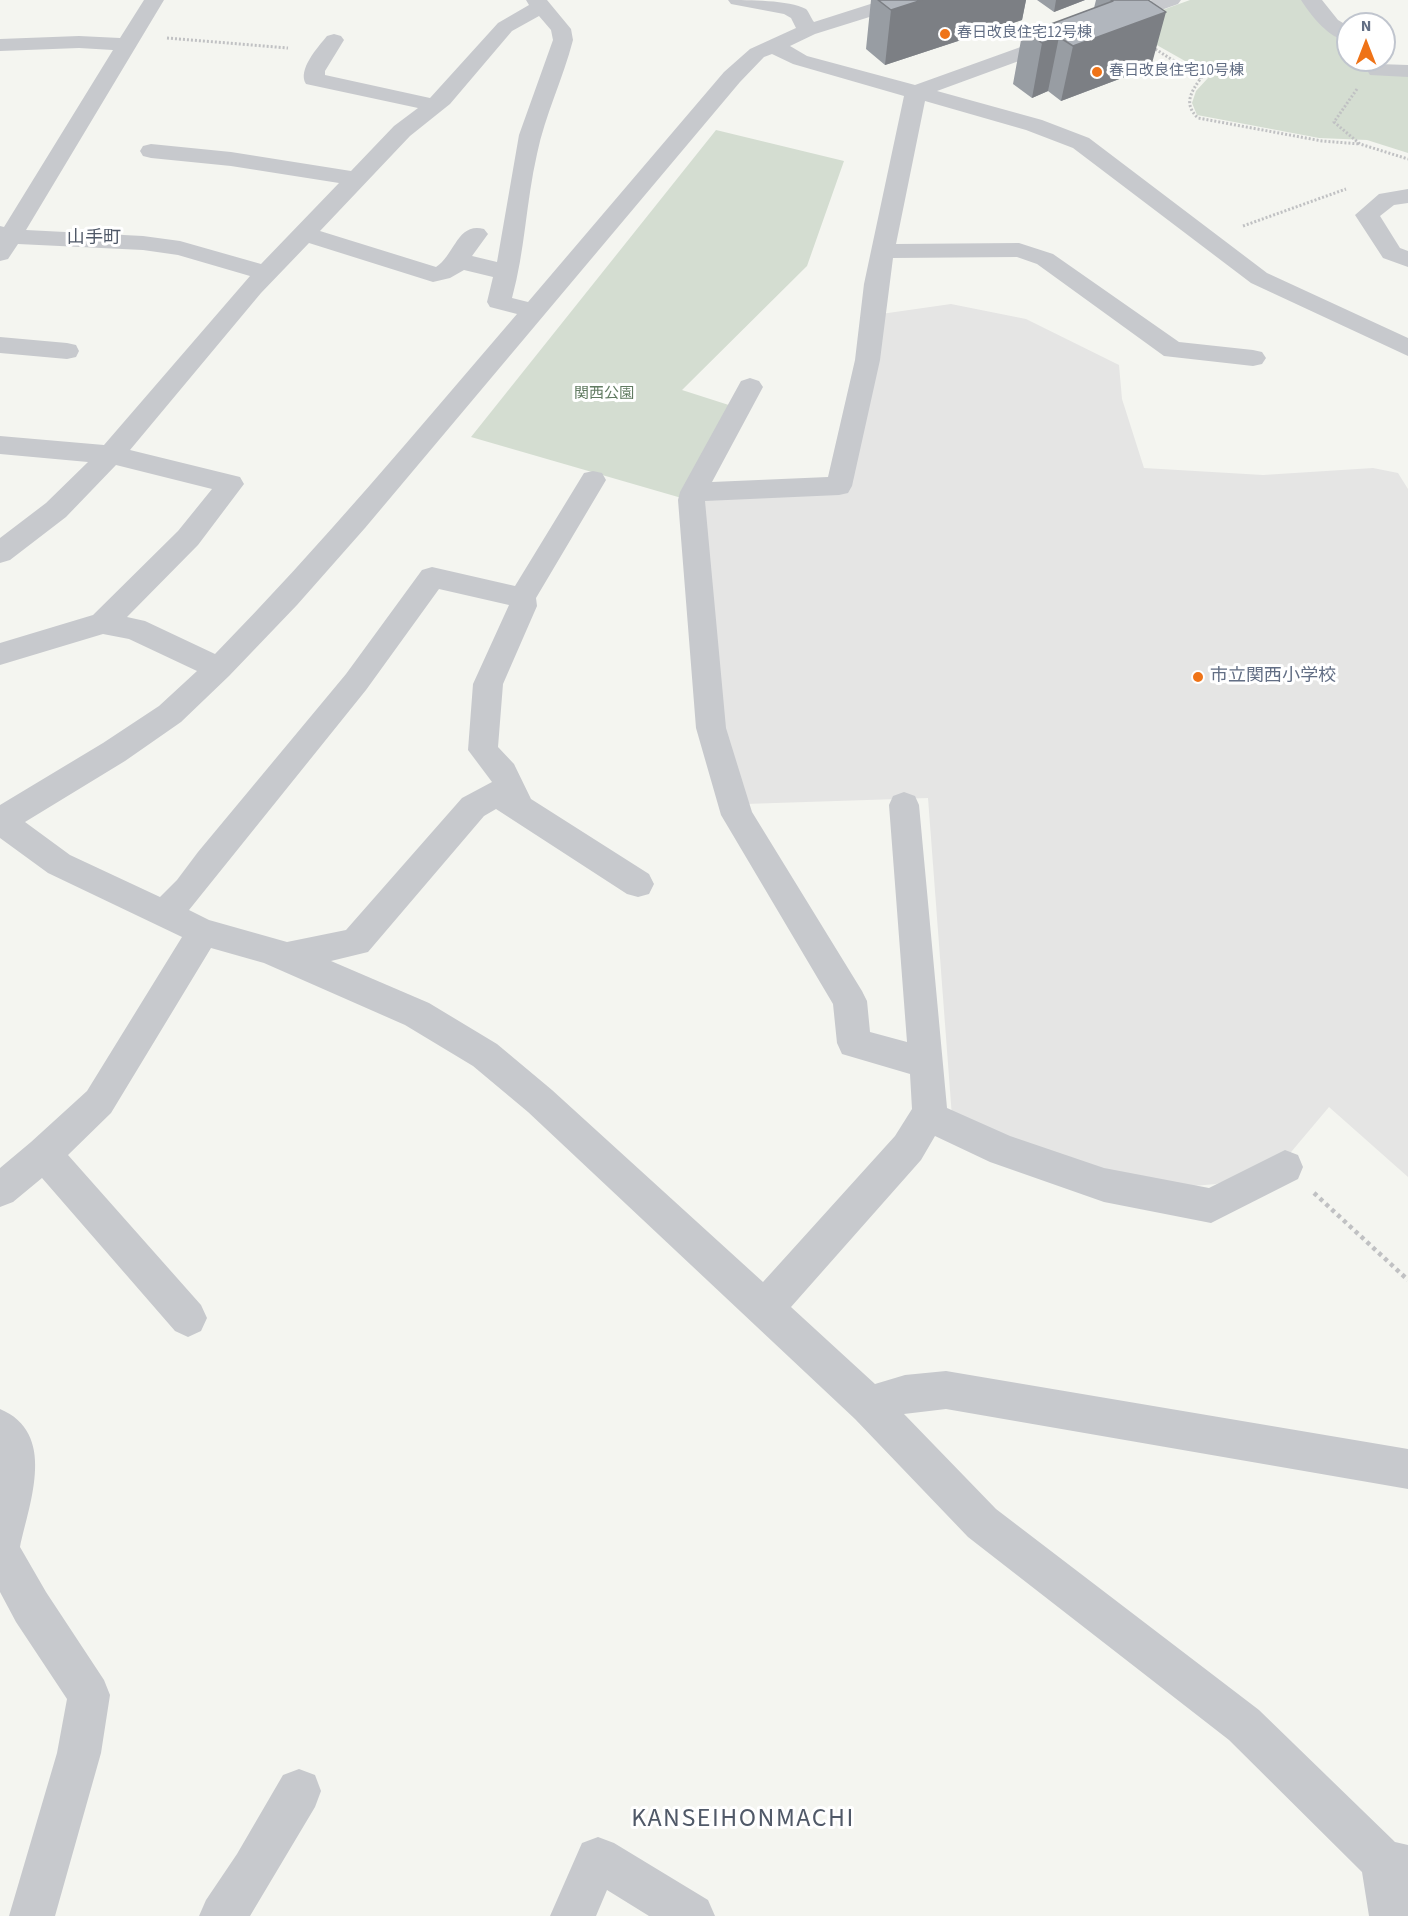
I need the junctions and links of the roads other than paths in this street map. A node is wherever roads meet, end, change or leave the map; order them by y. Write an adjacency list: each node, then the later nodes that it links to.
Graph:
1 (154, 0): 10 (street)
2 (738, 0): 7 (street)
3 (904, 0): 9 (street)
4 (1171, 0): 14 (street)
5 (1311, 0): 8 (street)
6 (539, 4): 15 (street); 26 (street)
7 (794, 5): 9 (street)
8 (1336, 28)
9 (808, 30): 12 (street)
10 (128, 40): 11 (street); 21 (street)
11 (0, 45)
12 (773, 46): 14 (street); 27 (street)
13 (329, 47): 15 (street)
14 (916, 92): 22 (street); 29 (street)
15 (435, 105): 17 (street)
16 (151, 151): 17 (street)
17 (356, 179): 19 (street)
18 (1408, 196): 23 (street)
19 (303, 233): 24 (street); 25 (street)
20 (476, 234): 24 (street)
21 (4, 241): 25 (street)
22 (884, 251): 31 (street); 36 (street)
23 (1408, 260)
24 (456, 264): 26 (street)
25 (266, 273): 34 (street)
26 (508, 273): 27 (street)
27 (534, 311): 41 (street)
28 (0, 345): 30 (street)
29 (1408, 348)
30 (67, 351)
31 (1252, 358)
32 (750, 387): 36 (street)
33 (0, 445): 34 (street)
34 (111, 455): 37 (street); 39 (street)
35 (593, 480): 38 (street)
36 (693, 492): 49 (street)
37 (0, 553)
38 (522, 598): 43 (street); 46 (street)
39 (103, 623): 40 (street); 41 (street)
40 (0, 654)
41 (219, 668): 44 (street)
42 (904, 805): 49 (street)
43 (520, 808): 45 (street); 48 (street)
44 (0, 821): 46 (street)
45 (638, 884)
46 (164, 914): 47 (street)
47 (202, 932): 48 (street); 51 (street)
48 (286, 957): 54 (street)
49 (926, 1063): 50 (street)
50 (928, 1116): 52 (street); 54 (street)
51 (44, 1154): 53 (street); 55 (street)
52 (1285, 1167)
53 (0, 1190)
54 (765, 1308): 56 (street)
55 (188, 1318)
56 (869, 1405): 58 (street); 61 (street)
57 (0, 1429): 59 (street)
58 (1408, 1469)
59 (0, 1549): 62 (street)
60 (299, 1791): 63 (street)
61 (1395, 1865): 66 (street)
62 (32, 1916)
63 (222, 1916)
64 (573, 1916): 65 (street)
65 (692, 1916)
66 (1392, 1916)

